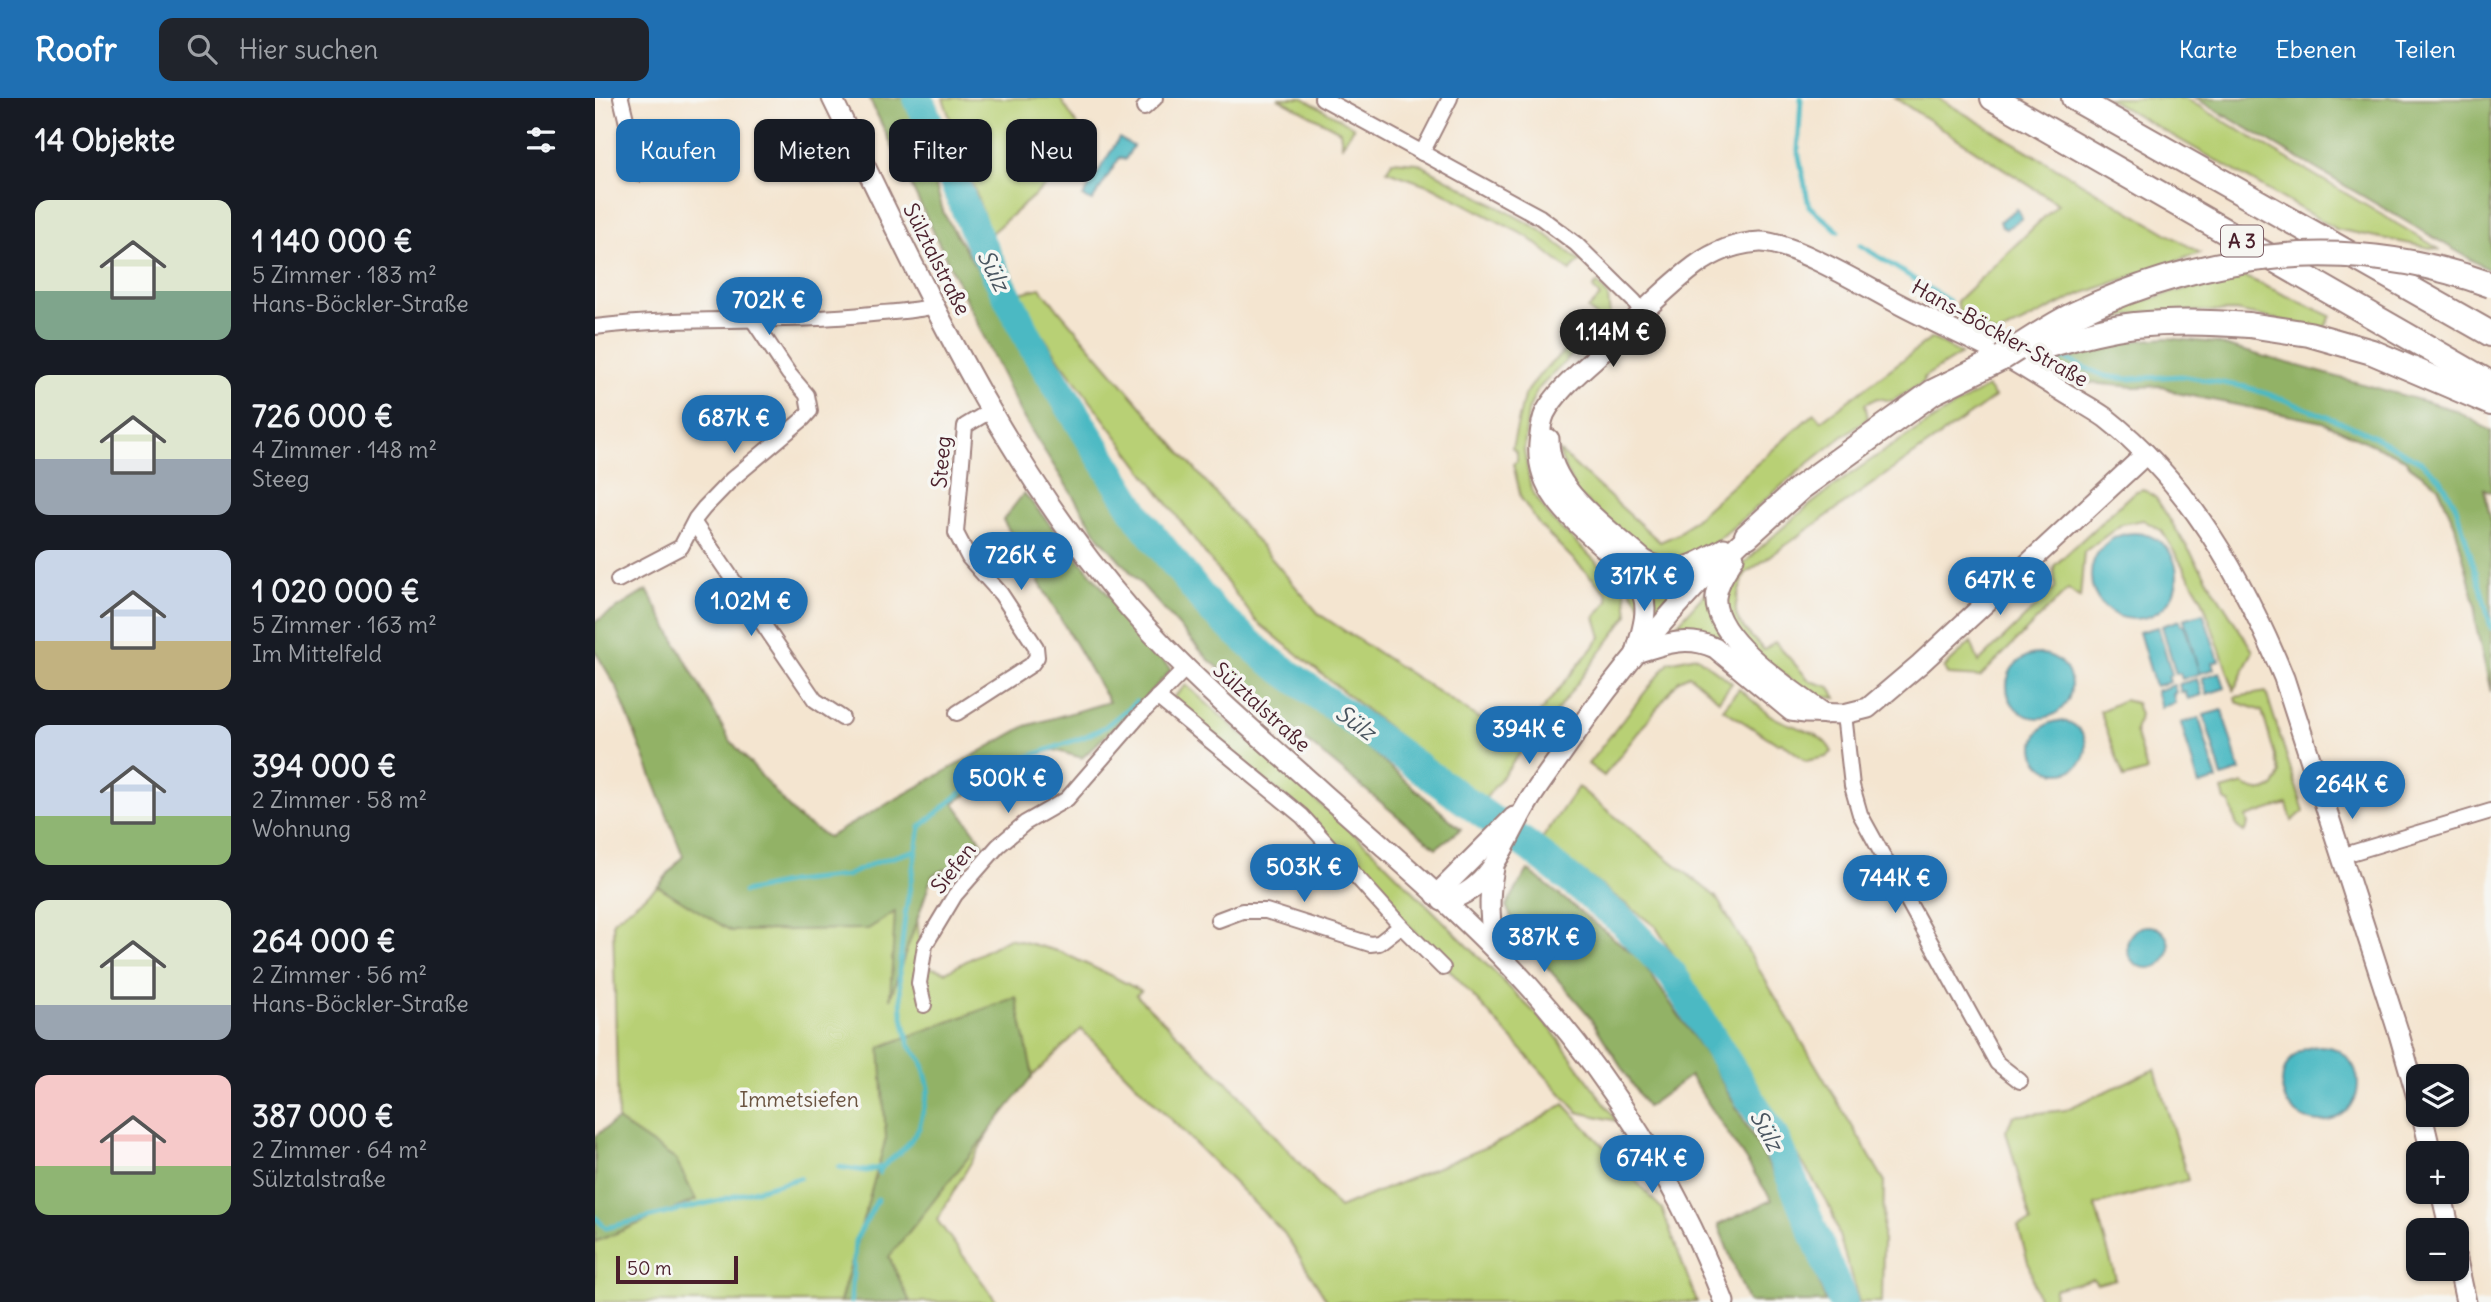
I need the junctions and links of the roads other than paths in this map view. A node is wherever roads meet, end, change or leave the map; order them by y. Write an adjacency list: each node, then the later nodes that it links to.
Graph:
1 (621, 98): 9 (street)
2 (832, 98): 12 (street, Sülztalstraße)
3 (1155, 98): 8 (street)
4 (1322, 98): 10 (street)
5 (1451, 98): 10 (street)
6 (1993, 98): 18 (highway, A 3)
7 (2074, 98): 16 (highway, A 3)
8 (1144, 108)
9 (626, 119)
10 (1422, 153): 13 (street)
11 (2491, 285): 17 (highway, bridge)
12 (935, 306): 14 (street); 21 (street, Sülztalstraße)
13 (1643, 313): 19 (street, Hans-Böckler-Straße); 22 (street, Hans-Böckler-Straße)
14 (753, 320): 15 (street); 23 (street)
15 (595, 327)
16 (2491, 334)
17 (2002, 358): 20 (highway, bridge); 24 (highway)
18 (2491, 384)
19 (1554, 400): 24 (street); 26 (street)
20 (2491, 403)
21 (990, 411): 27 (street, Sülztalstraße); 29 (street, Steeg)
22 (2146, 454): 30 (street); 34 (street, Hans-Böckler-Straße)
23 (694, 523): 25 (street); 31 (street)
24 (1747, 536): 26 (street); 30 (street)
25 (618, 580)
26 (1636, 653): 30 (street); 32 (street)
27 (1186, 668): 28 (street, Siefen); 36 (street, Sülztalstraße)
28 (1157, 697): 38 (street); 41 (street, Siefen)
29 (957, 713)
30 (1835, 714): 43 (street)
31 (842, 719)
32 (1527, 804): 35 (street); 36 (street)
33 (2491, 811): 34 (street)
34 (2341, 856): 42 (street, Hans-Böckler-Straße)
35 (1494, 866): 36 (street); 39 (street)
36 (1439, 898): 39 (street, Sülztalstraße)
37 (1218, 920): 38 (street)
38 (1401, 926): 40 (street)
39 (1497, 953): 45 (street, Sülztalstraße)
40 (1443, 968)
41 (924, 1005)
42 (2408, 1064)
43 (2020, 1081)
44 (2462, 1281): 46 (street)
45 (1724, 1302)
46 (2466, 1302)

